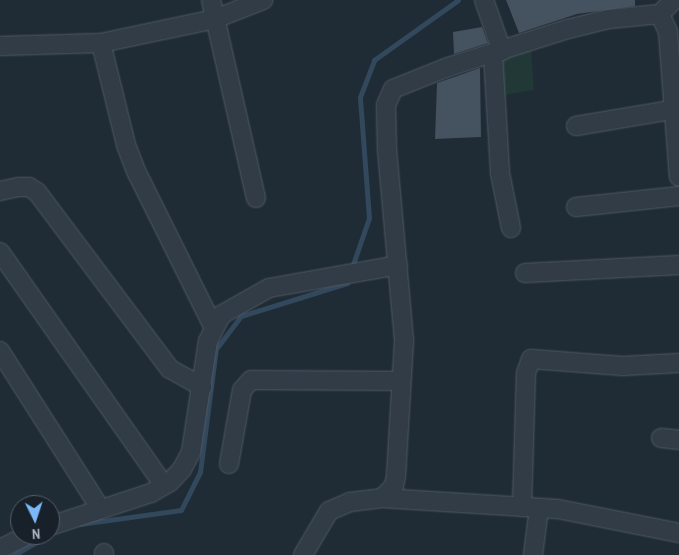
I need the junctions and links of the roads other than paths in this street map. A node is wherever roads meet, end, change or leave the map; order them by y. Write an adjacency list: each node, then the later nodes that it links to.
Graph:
1 (211, 0): 6 (street)
2 (262, 0): 6 (street)
3 (484, 0): 10 (street)
4 (674, 0): 5 (street)
5 (660, 14): 7 (street); 10 (street)
6 (215, 18): 8 (street); 16 (street)
7 (674, 32): 11 (street)
8 (101, 43): 9 (street); 23 (street)
9 (0, 46)
10 (498, 53): 18 (street); 20 (street)
11 (674, 106): 12 (street); 13 (street)
12 (576, 126)
13 (679, 177)
14 (0, 191): 27 (street)
15 (679, 196): 17 (street)
16 (256, 198)
17 (576, 207)
18 (511, 228)
19 (0, 252): 31 (street)
20 (398, 265): 23 (street); 26 (street)
21 (679, 265): 22 (street)
22 (525, 273)
23 (214, 326): 27 (street)
24 (0, 350): 34 (street)
25 (679, 363): 33 (street)
26 (400, 381): 30 (street); 32 (street)
27 (202, 387): 31 (street)
28 (661, 438): 29 (street)
29 (679, 440)
30 (229, 464)
31 (164, 485): 34 (street)
32 (382, 498): 33 (street); 37 (street)
33 (531, 507): 36 (street); 38 (street)
34 (100, 508): 35 (street)
35 (60, 522)
36 (679, 533)
37 (303, 555)
38 (534, 555)

